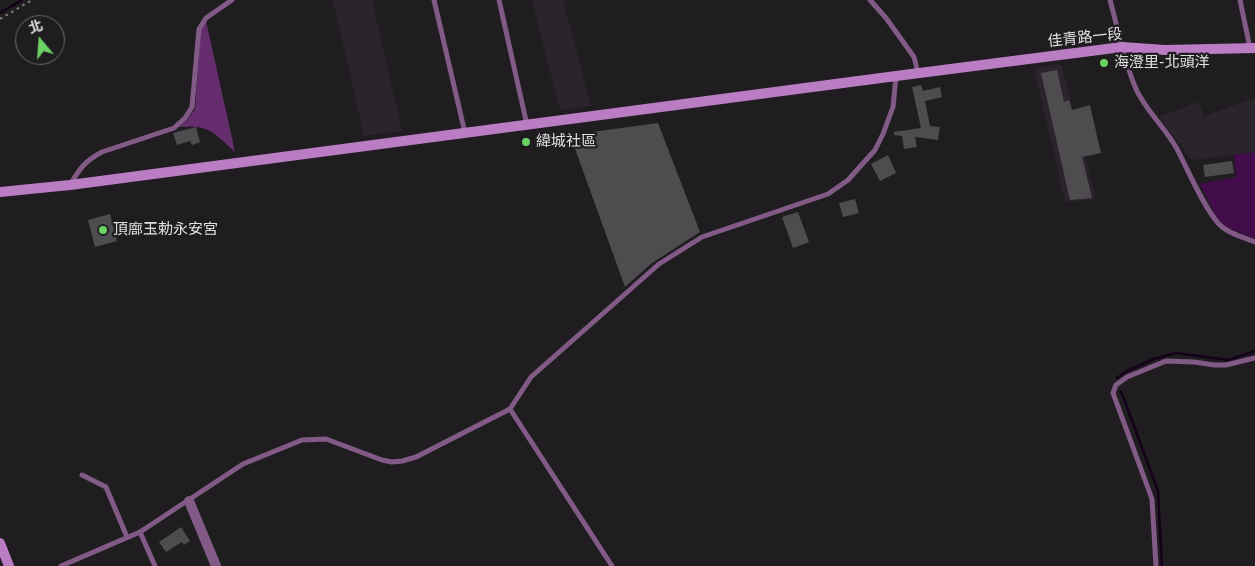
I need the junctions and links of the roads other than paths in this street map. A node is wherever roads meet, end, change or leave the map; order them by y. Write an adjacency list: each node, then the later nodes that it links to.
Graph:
1 (232, 0): 13 (lane)
2 (434, 0): 12 (lane)
3 (499, 0): 11 (lane)
4 (870, 0): 9 (lane)
5 (1110, 0): 7 (lane)
6 (1240, 0): 8 (lane)
7 (1122, 47): 8 (street, 佳青路一段); 9 (street, 佳青路一段); 15 (lane)
8 (1253, 48)
9 (918, 73): 10 (street, 佳青路一段)
10 (896, 76): 11 (street, 佳青路一段); 17 (lane)
11 (527, 125): 12 (street, 佳青路一段)
12 (465, 133): 13 (street, 佳青路一段)
13 (70, 185): 14 (street, 佳青路一段)
14 (0, 192)
15 (1255, 242)
16 (1255, 358): 28 (lane)
17 (510, 409): 19 (lane); 27 (lane)
18 (82, 475): 21 (lane)
19 (188, 501): 20 (lane); 26 (street)
20 (140, 532): 21 (lane); 25 (lane)
21 (127, 537): 24 (lane)
22 (0, 543): 23 (street)
23 (9, 566)
24 (61, 566)
25 (154, 566)
26 (216, 566)
27 (612, 566)
28 (1156, 566)

